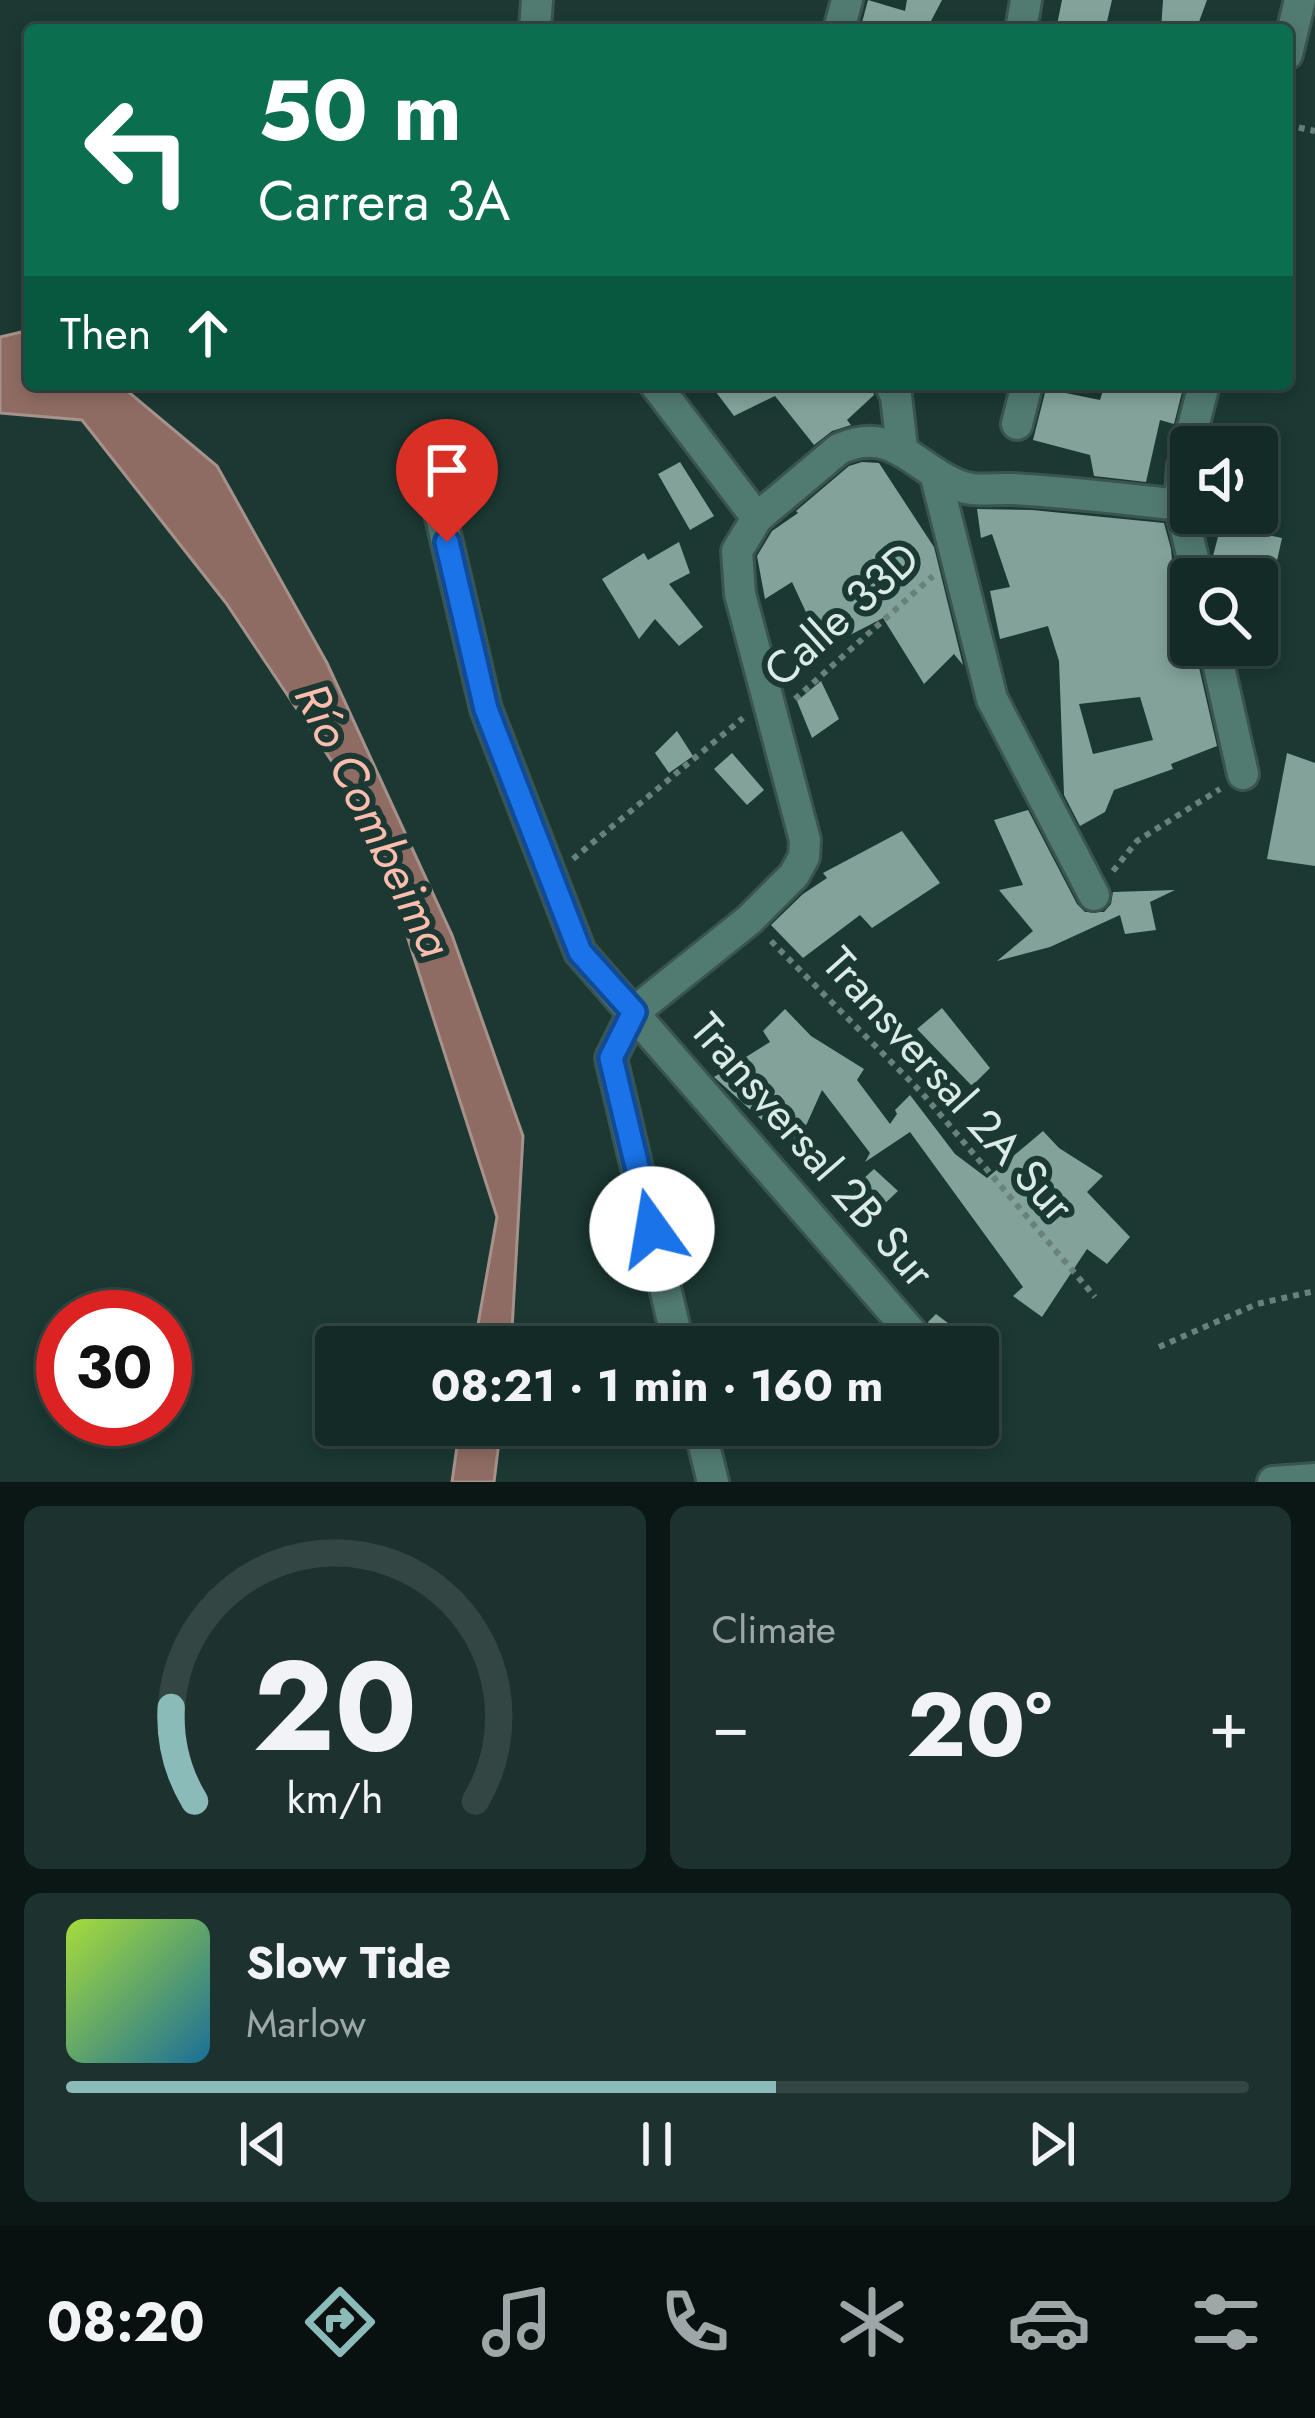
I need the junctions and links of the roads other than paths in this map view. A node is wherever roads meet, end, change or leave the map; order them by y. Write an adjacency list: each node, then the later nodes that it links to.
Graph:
1 (1300, 0): 2 (street)
2 (1293, 30)
3 (659, 390): 13 (street)
4 (893, 390): 9 (street)
5 (1026, 390): 7 (street)
6 (1202, 390): 8 (street)
7 (1017, 424)
8 (1193, 426)
9 (902, 448): 10 (street); 13 (street)
10 (935, 473): 12 (street); 16 (street)
11 (437, 500): 17 (street, Transversal 2B Sur)
12 (1170, 504)
13 (752, 525): 17 (street)
14 (1219, 666): 15 (street)
15 (1244, 774)
16 (1094, 895)
17 (634, 1012): 18 (street); 19 (street, Transversal 2B Sur)
18 (675, 1326)
19 (906, 1326)
20 (704, 1446): 22 (street)
21 (1315, 1479): 23 (street)
22 (713, 1482)
23 (1273, 1482)

